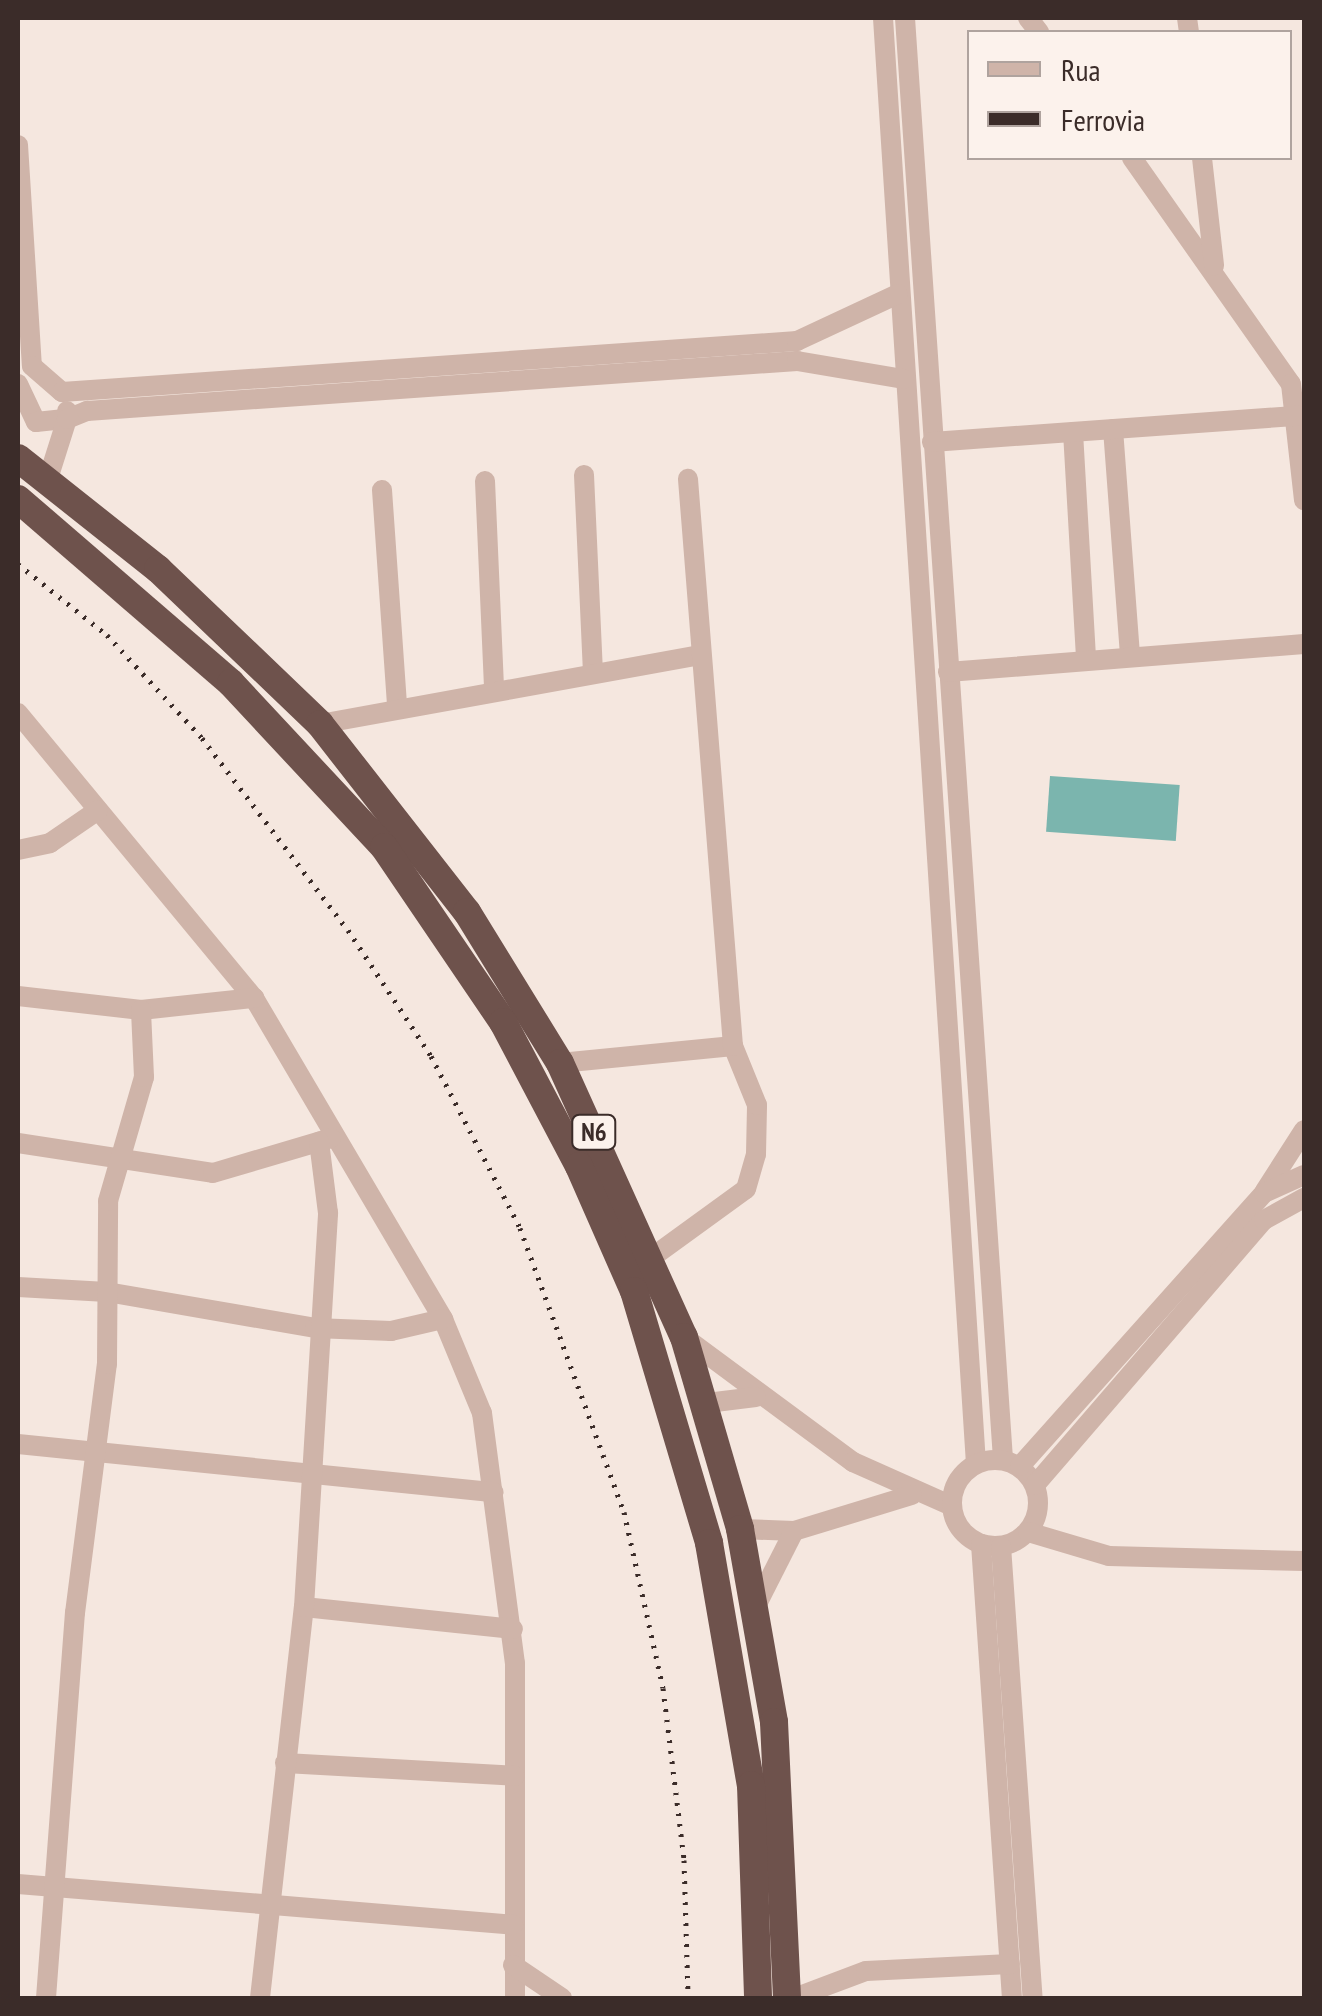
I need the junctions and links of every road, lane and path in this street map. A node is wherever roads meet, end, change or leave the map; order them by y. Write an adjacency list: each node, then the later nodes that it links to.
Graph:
1 (883, 18): 7 (street)
2 (906, 18): 17 (street)
3 (18, 146): 10 (street)
4 (1133, 160): 6 (street)
5 (1202, 160): 6 (street)
6 (1214, 268): 13 (street)
7 (898, 294): 8 (street); 9 (street)
8 (672, 360): 9 (street); 12 (street); 14 (street)
9 (903, 379): 61 (street)
10 (39, 380): 11 (street); 12 (street)
11 (18, 382): 14 (street)
12 (62, 392): 14 (street)
13 (1298, 416): 15 (street); 25 (street)
14 (67, 418): 22 (street)
15 (1113, 429): 16 (street); 28 (street)
16 (1073, 432): 17 (street); 29 (street)
17 (932, 442): 30 (street)
18 (18, 458): 22 (highway, N6)
19 (584, 475): 31 (street)
20 (688, 480): 27 (street)
21 (485, 481): 32 (street)
22 (47, 482): 35 (highway, N6)
23 (382, 490): 33 (street)
24 (18, 499): 87 (highway, N6)
25 (1304, 500)
26 (1304, 644): 28 (street)
27 (701, 655): 31 (street); 41 (street)
28 (1130, 656): 29 (street)
29 (1086, 660): 30 (street)
30 (948, 672): 60 (street)
31 (594, 673): 32 (street)
32 (494, 690): 33 (street)
33 (397, 706): 35 (street)
34 (18, 712): 36 (street)
35 (320, 724): 42 (highway, N6)
36 (98, 810): 37 (street); 39 (street)
37 (18, 850)
38 (18, 996): 40 (street)
39 (254, 998): 40 (street); 44 (street)
40 (140, 1010): 46 (street)
41 (733, 1046): 42 (street); 50 (street)
42 (560, 1064): 50 (highway, N6)
43 (1304, 1130): 48 (street)
44 (328, 1139): 46 (street); 53 (street); 54 (street)
45 (18, 1143): 46 (street)
46 (120, 1152): 52 (street)
47 (1304, 1175): 48 (street)
48 (1264, 1193): 60 (street)
49 (1304, 1198): 63 (street)
50 (651, 1258): 55 (highway, N6)
51 (18, 1287): 52 (street)
52 (106, 1292): 54 (street); 59 (street)
53 (443, 1319): 54 (street); 64 (street)
54 (315, 1328): 62 (street)
55 (684, 1337): 56 (street); 57 (highway, N6)
56 (756, 1396): 57 (street); 65 (street)
57 (708, 1403): 67 (highway, N6)
58 (18, 1444): 59 (street)
59 (98, 1450): 62 (street); 78 (street)
60 (1011, 1463): 61 (street); 63 (street)
61 (976, 1464): 66 (street)
62 (310, 1466): 64 (street); 73 (street)
63 (1036, 1486): 69 (street)
64 (494, 1492): 74 (street)
65 (912, 1495): 66 (street); 68 (street)
66 (952, 1506): 70 (street)
67 (740, 1529): 68 (street); 72 (highway, N6)
68 (794, 1531): 72 (street)
69 (1028, 1532): 70 (street); 71 (street)
70 (991, 1545): 82 (street); 90 (street)
71 (1304, 1562)
72 (756, 1606): 88 (highway, N6)
73 (304, 1607): 74 (street); 75 (street)
74 (513, 1629): 76 (street)
75 (285, 1763): 76 (street); 79 (street)
76 (515, 1776): 80 (street)
77 (18, 1884): 78 (street)
78 (54, 1888): 79 (street); 83 (street)
79 (270, 1901): 80 (street); 84 (street)
80 (513, 1926): 81 (street)
81 (513, 1964): 85 (street); 86 (street)
82 (1010, 1964): 88 (street); 89 (street)
83 (46, 1998)
84 (260, 1998)
85 (515, 1998)
86 (562, 1998)
87 (758, 1998)
88 (790, 1998)
89 (1012, 1998)
90 (1033, 1998)

